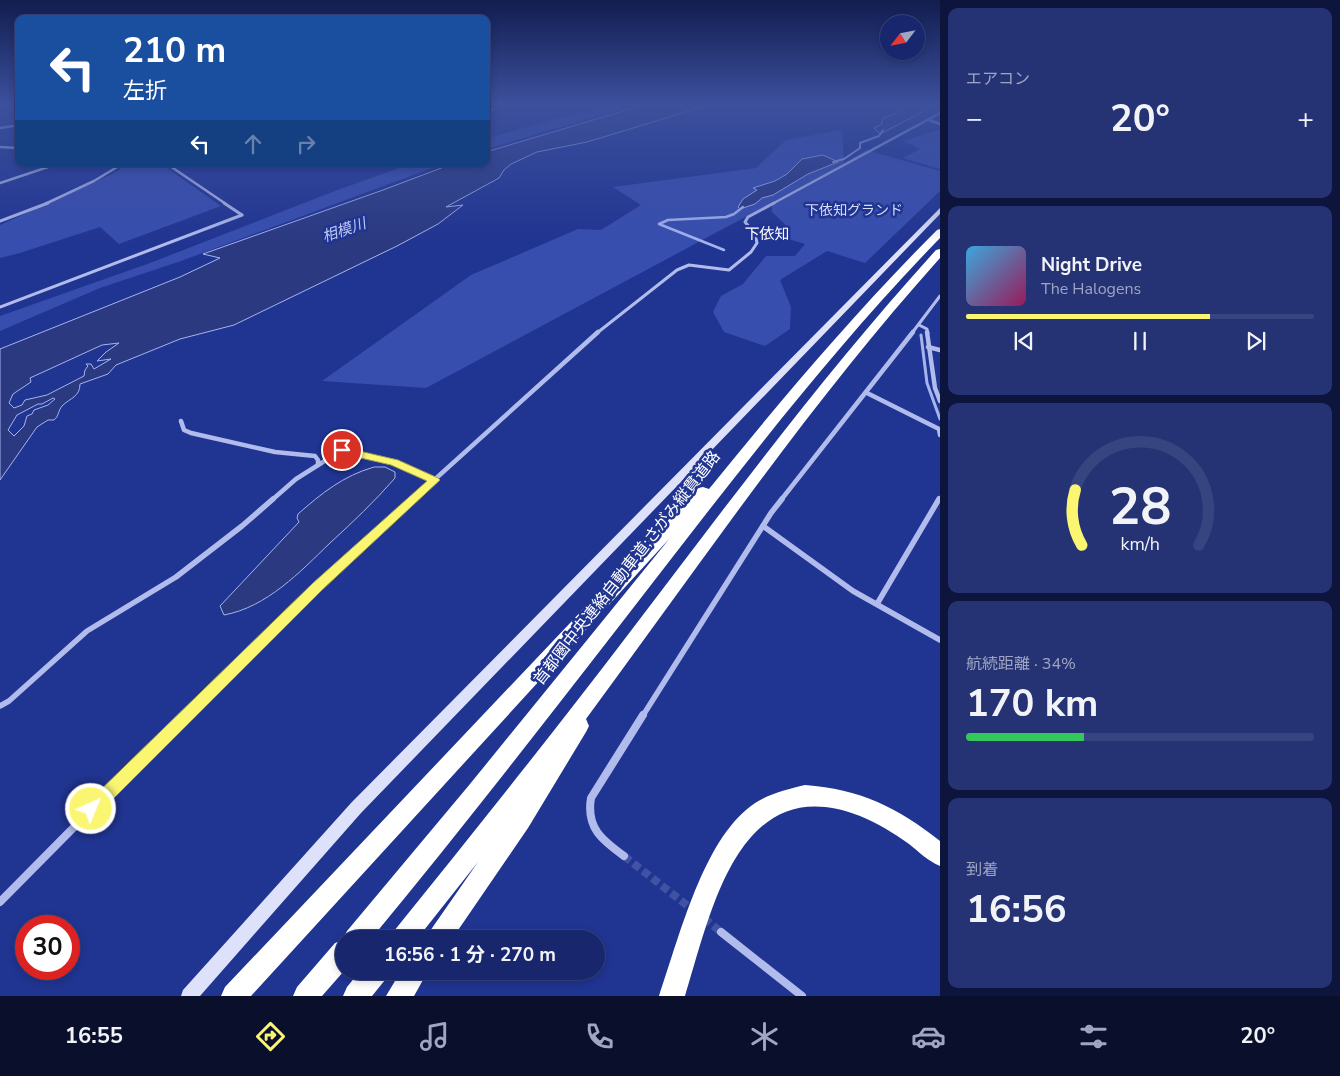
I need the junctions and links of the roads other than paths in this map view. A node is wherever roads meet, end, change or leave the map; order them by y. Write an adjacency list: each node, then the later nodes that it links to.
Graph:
1 (868, 150): 23 (street)
2 (48, 167): 5 (street)
3 (117, 167): 7 (street)
4 (171, 167): 11 (street)
5 (0, 183)
6 (940, 210): 40 (street)
7 (0, 221)
8 (940, 232): 19 (highway, 首都圏中央連絡自動車道;さがみ縦貫道路)
9 (940, 252): 28 (highway)
10 (940, 296): 12 (street)
11 (0, 307)
12 (919, 325): 13 (street); 17 (street)
13 (928, 347): 14 (street); 15 (street)
14 (940, 350)
15 (935, 388): 16 (street); 18 (street)
16 (940, 390)
17 (867, 394): 21 (street); 25 (street)
18 (940, 401)
19 (780, 410): 33 (highway, 首都圏中央連絡自動車道;さがみ縦貫道路); 41 (highway)
20 (181, 421): 22 (street)
21 (940, 435)
22 (318, 465): 23 (street); 29 (street)
23 (434, 480): 32 (street)
24 (940, 498): 26 (street)
25 (763, 526): 26 (street); 31 (street)
26 (877, 604): 27 (street)
27 (940, 640)
28 (634, 641): 34 (highway); 35 (highway)
29 (0, 706)
30 (940, 855): 45 (highway)
31 (624, 856)
32 (0, 902)
33 (362, 930)
34 (409, 930)
35 (444, 930)
36 (721, 932): 46 (street)
37 (335, 962): 42 (highway)
38 (369, 980): 43 (highway)
39 (410, 980): 44 (highway)
40 (189, 996)
41 (234, 996)
42 (306, 996)
43 (356, 996)
44 (399, 996)
45 (672, 996)
46 (802, 996)

